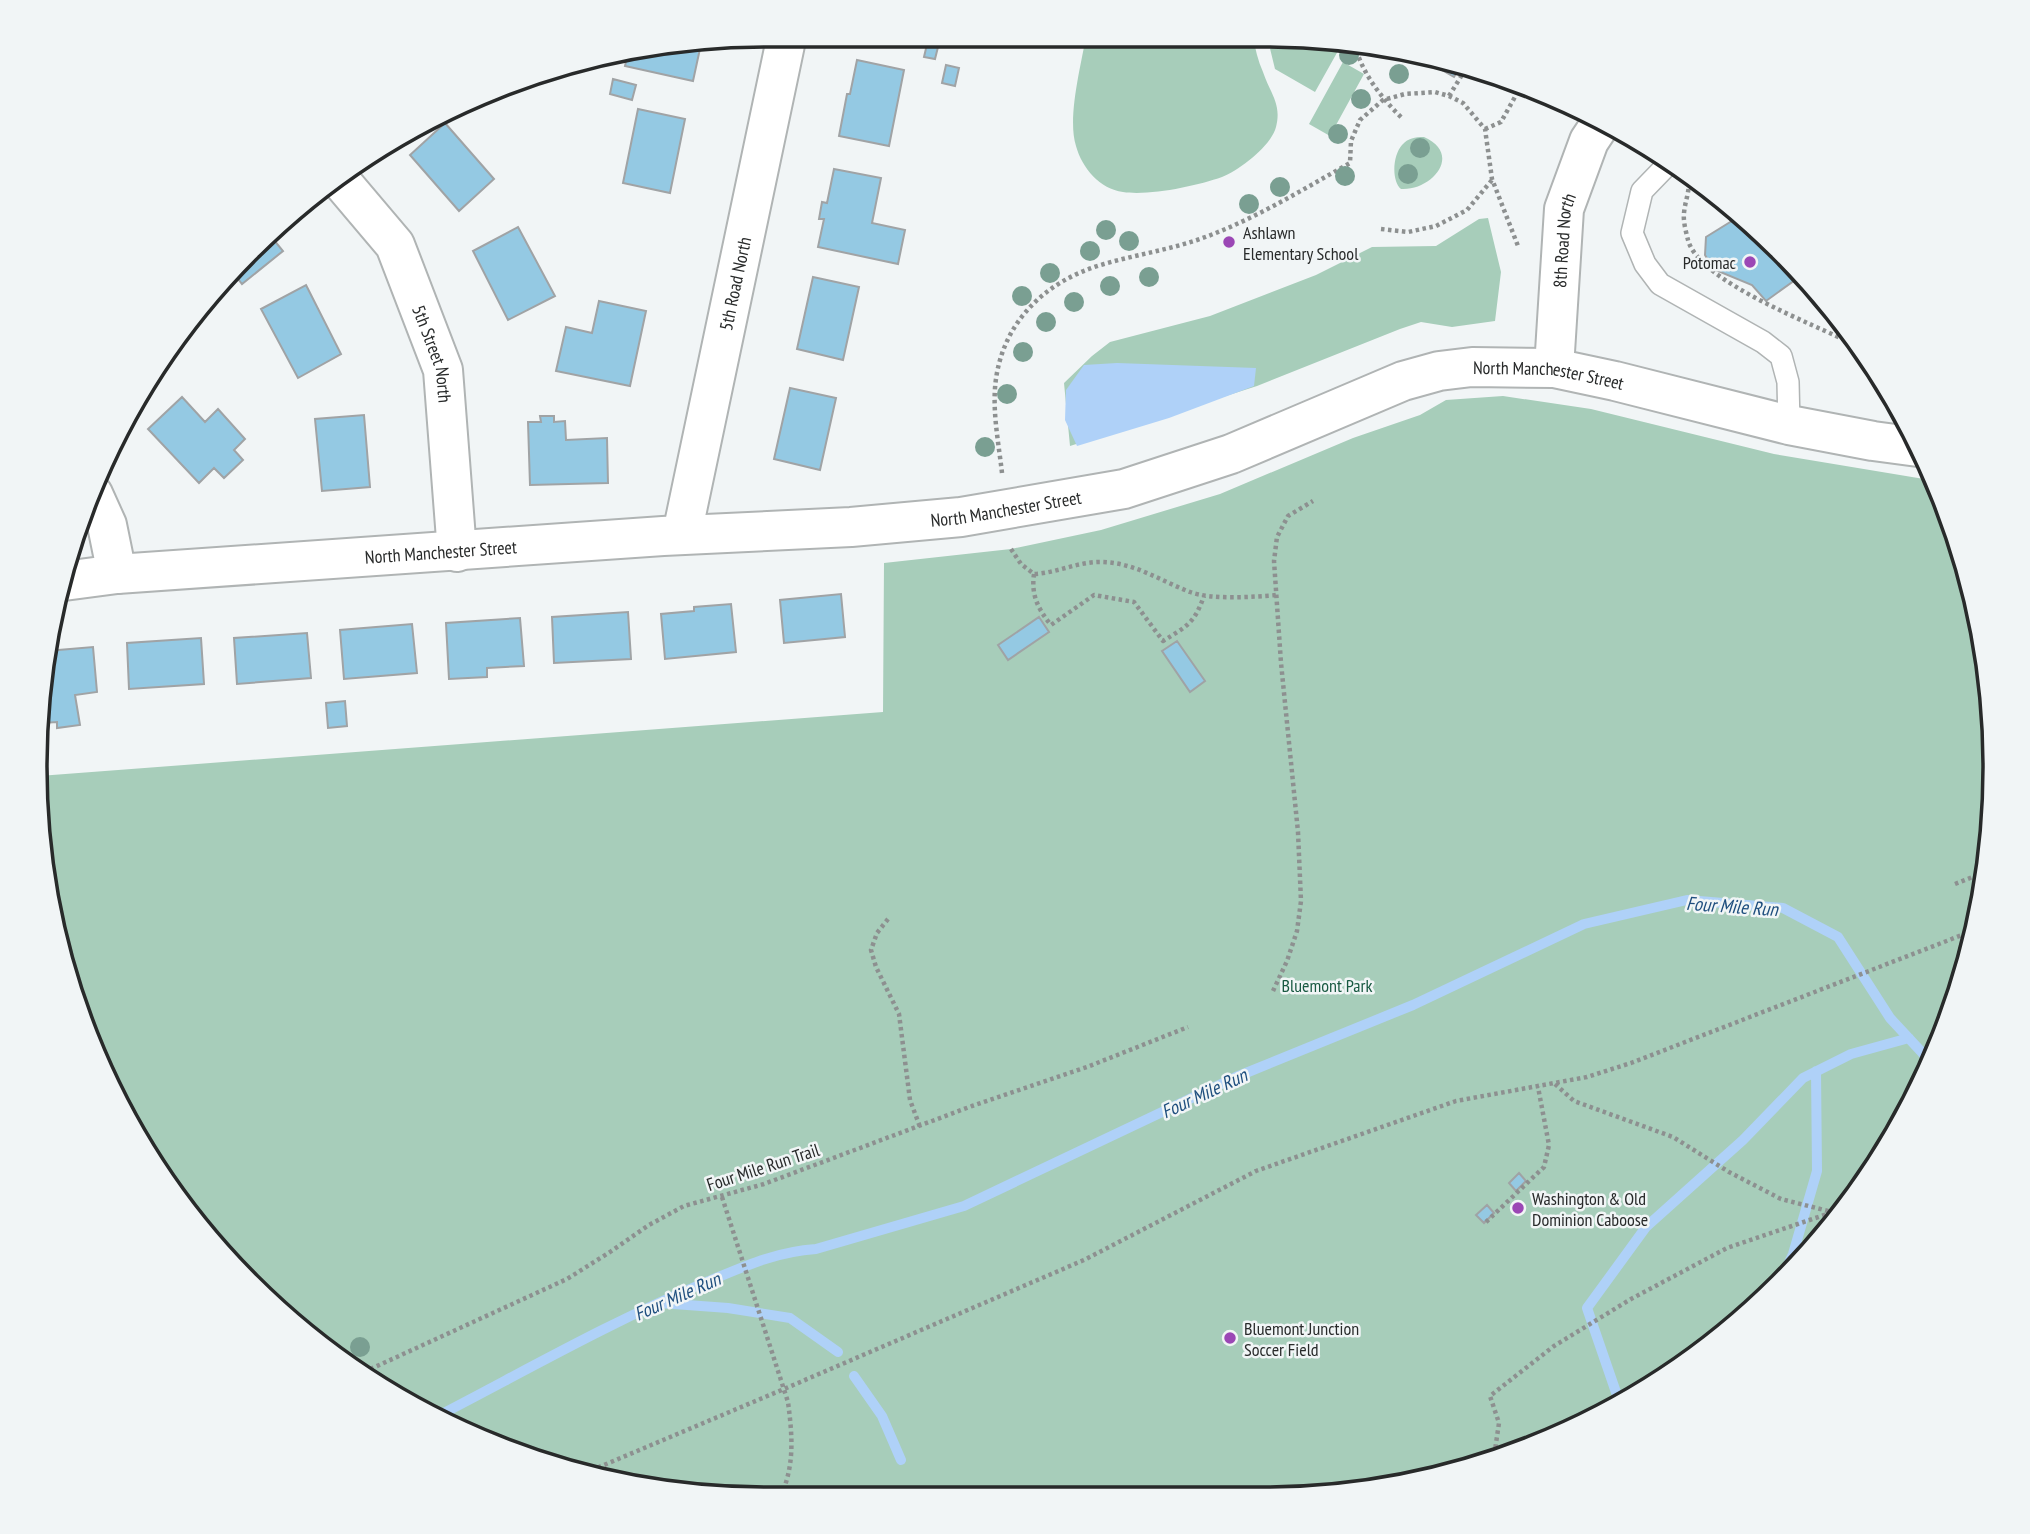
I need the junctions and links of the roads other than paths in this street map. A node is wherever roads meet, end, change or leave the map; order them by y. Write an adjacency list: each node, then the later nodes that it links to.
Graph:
1 (785, 47): 9 (street, 5th Road North)
2 (1597, 130): 5 (street, 8th Road North)
3 (1669, 173): 6 (lane)
4 (344, 185): 10 (street, 5th Street North)
5 (1553, 368): 6 (street, North Manchester Street); 9 (street, North Manchester Street)
6 (1790, 425): 7 (street, North Manchester Street)
7 (1907, 446)
8 (97, 504): 11 (street)
9 (682, 534): 10 (street, North Manchester Street)
10 (457, 551): 11 (street, North Manchester Street)
11 (117, 574): 12 (street, North Manchester Street)
12 (72, 580)

